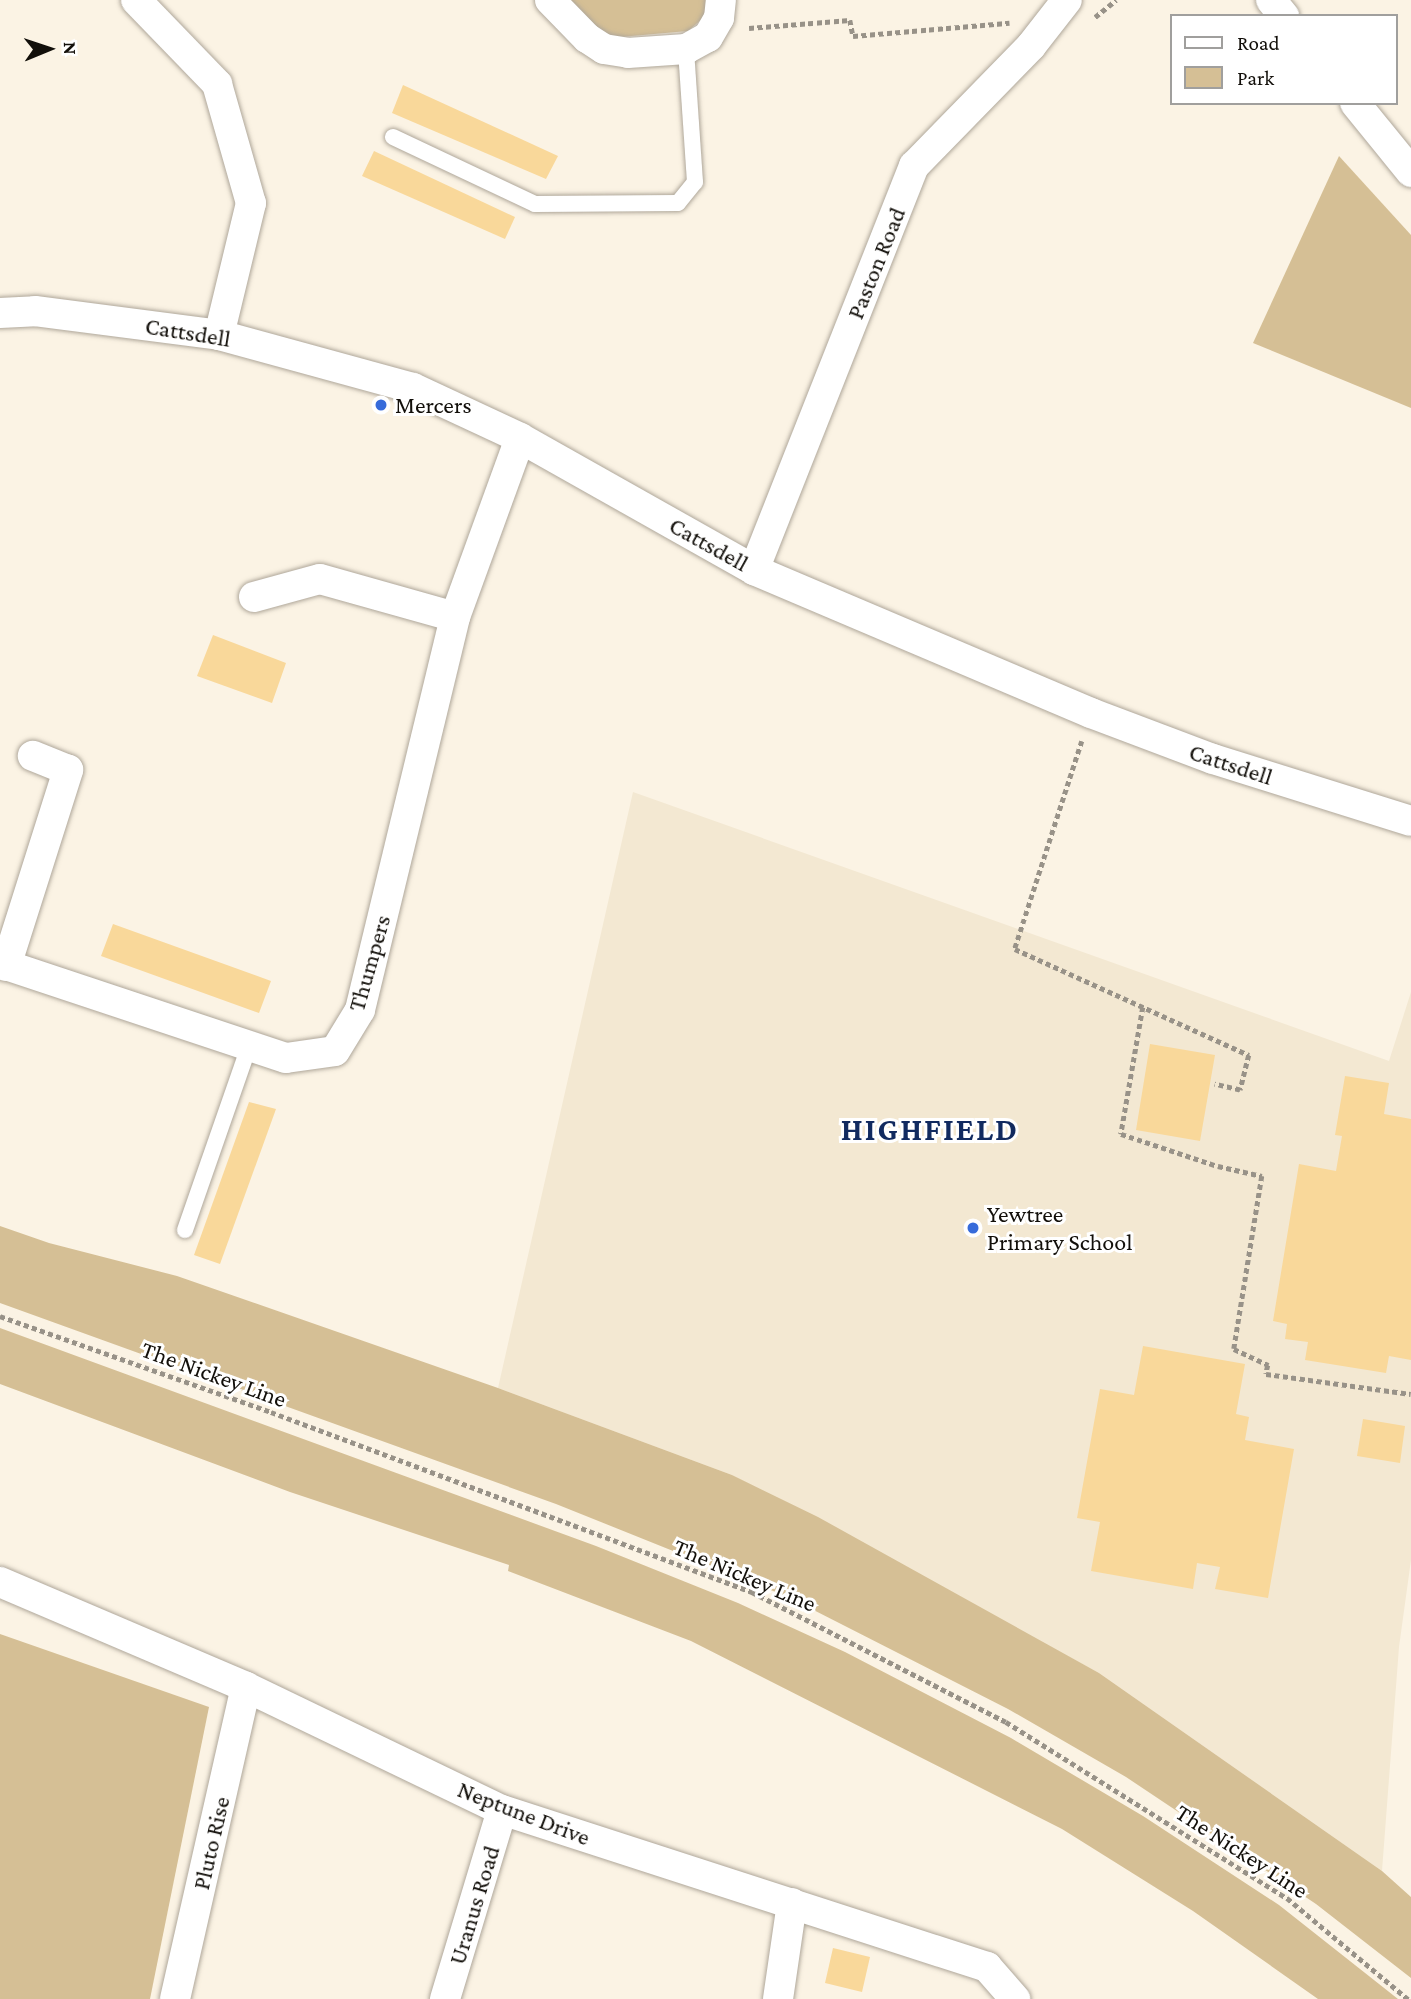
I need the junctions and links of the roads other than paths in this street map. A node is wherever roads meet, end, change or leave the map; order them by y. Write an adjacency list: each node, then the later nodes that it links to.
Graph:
1 (136, 0): 12 (street)
2 (550, 0): 7 (street)
3 (721, 0): 7 (street)
4 (1271, 0): 6 (street)
5 (1059, 10): 14 (street, Paston Road)
6 (1282, 14)
7 (686, 50): 9 (lane)
8 (1357, 105): 10 (street)
9 (393, 137)
10 (1411, 172)
11 (0, 313): 12 (street, Cattsdell)
12 (219, 335): 13 (street, Cattsdell)
13 (520, 438): 14 (street, Cattsdell); 16 (street, Thumpers)
14 (754, 570): 18 (street, Cattsdell)
15 (254, 597): 16 (street)
16 (456, 617): 20 (street, Thumpers)
17 (33, 756): 19 (street, Thumpers)
18 (1411, 821)
19 (3, 965): 20 (street, Thumpers)
20 (249, 1046): 21 (lane)
21 (185, 1230)
22 (0, 1583): 23 (street, Neptune Drive)
23 (246, 1687): 24 (street, Neptune Drive); 26 (street, Pluto Rise)
24 (502, 1810): 25 (street, Neptune Drive); 27 (street, Uranus Road)
25 (792, 1903): 28 (street); 29 (street, Neptune Drive)
26 (175, 1999)
27 (445, 1999)
28 (778, 1999)
29 (1015, 1999)

